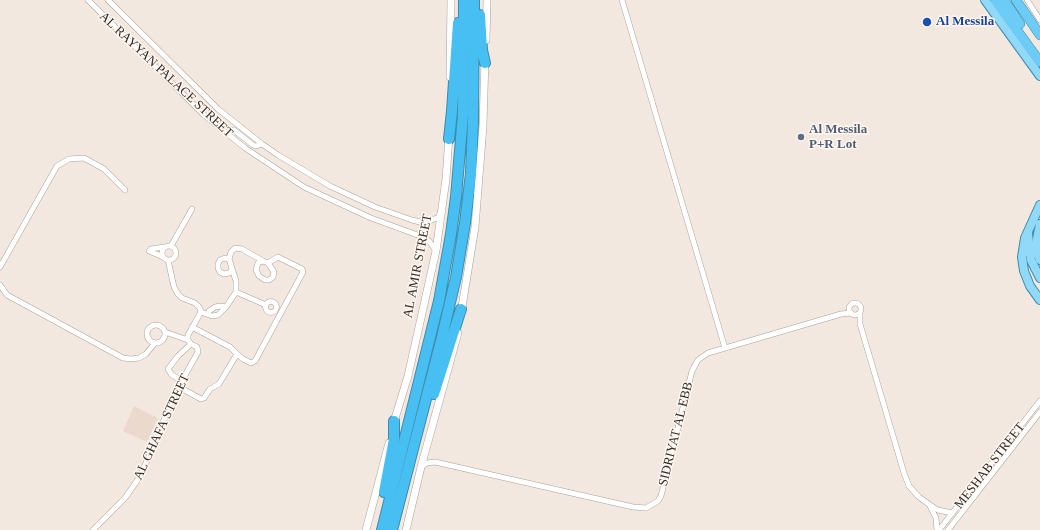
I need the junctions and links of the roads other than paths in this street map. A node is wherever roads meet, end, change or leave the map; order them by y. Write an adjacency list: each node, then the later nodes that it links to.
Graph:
1 (88, 0): 22 (street, AL RAYYAN PALACE STREET)
2 (108, 0): 20 (street, AL RAYYAN PALACE STREET)
3 (451, 0): 23 (main road, AL AMIR STREET)
4 (479, 0): 17 (highway)
5 (487, 0): 17 (main road)
6 (622, 0): 60 (street)
7 (985, 0): 19 (main road)
8 (994, 0): 12 (highway)
9 (1016, 0): 14 (highway)
10 (1027, 0): 13 (street)
11 (467, 1): 23 (highway); 67 (highway); 75 (highway, AL AMIR STREET)
12 (1002, 4): 15 (highway); 16 (highway); 18 (main road)
13 (1040, 20)
14 (1040, 35)
15 (1040, 54)
16 (1040, 62)
17 (485, 63): 49 (main road)
18 (1040, 70)
19 (1040, 76)
20 (237, 124): 21 (street); 24 (street, AL RAYYAN PALACE STREET)
21 (234, 130): 22 (street); 24 (street)
22 (230, 136): 30 (street, AL RAYYAN PALACE STREET)
23 (448, 139): 29 (main road, AL AMIR STREET)
24 (262, 144): 27 (street, AL RAYYAN PALACE STREET)
25 (125, 190): 40 (street)
26 (1040, 205): 32 (main road)
27 (375, 207): 29 (street, AL RAYYAN PALACE STREET); 30 (street)
28 (192, 209): 33 (street)
29 (442, 210): 35 (main road, AL AMIR STREET)
30 (371, 218): 35 (street, AL RAYYAN PALACE STREET)
31 (1040, 224): 39 (main road)
32 (1028, 231): 42 (main road); 45 (main road)
33 (172, 246): 34 (street); 38 (street)
34 (164, 247): 36 (street); 36 (street)
35 (436, 251): 66 (main road, AL AMIR STREET)
36 (163, 257): 38 (street)
37 (229, 259): 41 (street); 41 (street); 61 (street)
38 (168, 260): 50 (street)
39 (1040, 260)
40 (0, 267)
41 (232, 270): 44 (street)
42 (1040, 278)
43 (0, 285): 59 (street)
44 (236, 292): 46 (street); 47 (street)
45 (1040, 300)
46 (266, 305)
47 (226, 307): 52 (street); 52 (street)
48 (849, 308): 51 (street); 53 (street, SIDRIYAT AL EBB); 54 (street)
49 (461, 309): 67 (highway); 68 (main road)
50 (201, 312): 52 (street); 56 (street, AL GHAFA STREET)
51 (860, 313): 54 (street); 55 (street)
52 (208, 314)
53 (840, 314): 54 (street, SIDRIYAT AL EBB); 60 (street, SIDRIYAT AL EBB)
54 (852, 314): 55 (street)
55 (860, 324): 71 (street)
56 (192, 327): 58 (street, AL GHAFA STREET); 61 (street)
57 (165, 332): 58 (street); 59 (street); 59 (street)
58 (189, 342): 62 (street, AL GHAFA STREET); 62 (street)
59 (155, 343)
60 (725, 348): 69 (street, SIDRIYAT AL EBB)
61 (237, 354): 63 (street)
62 (182, 381): 63 (street, AL GHAFA STREET)
63 (179, 387): 73 (street, AL GHAFA STREET)
64 (1040, 401): 72 (street, MESHAB STREET)
65 (1040, 412): 79 (street, MESHAB STREET)
66 (394, 421): 74 (main road, AL AMIR STREET); 75 (highway)
67 (413, 450): 76 (highway)
68 (426, 451): 69 (street); 70 (main road)
69 (435, 462): 70 (street)
70 (421, 468): 77 (main road)
71 (930, 505): 72 (street); 78 (street)
72 (952, 513): 78 (street, MESHAB STREET)
73 (93, 530)
74 (366, 530)
75 (381, 530)
76 (392, 530)
77 (406, 530)
78 (938, 530)
79 (948, 530)

